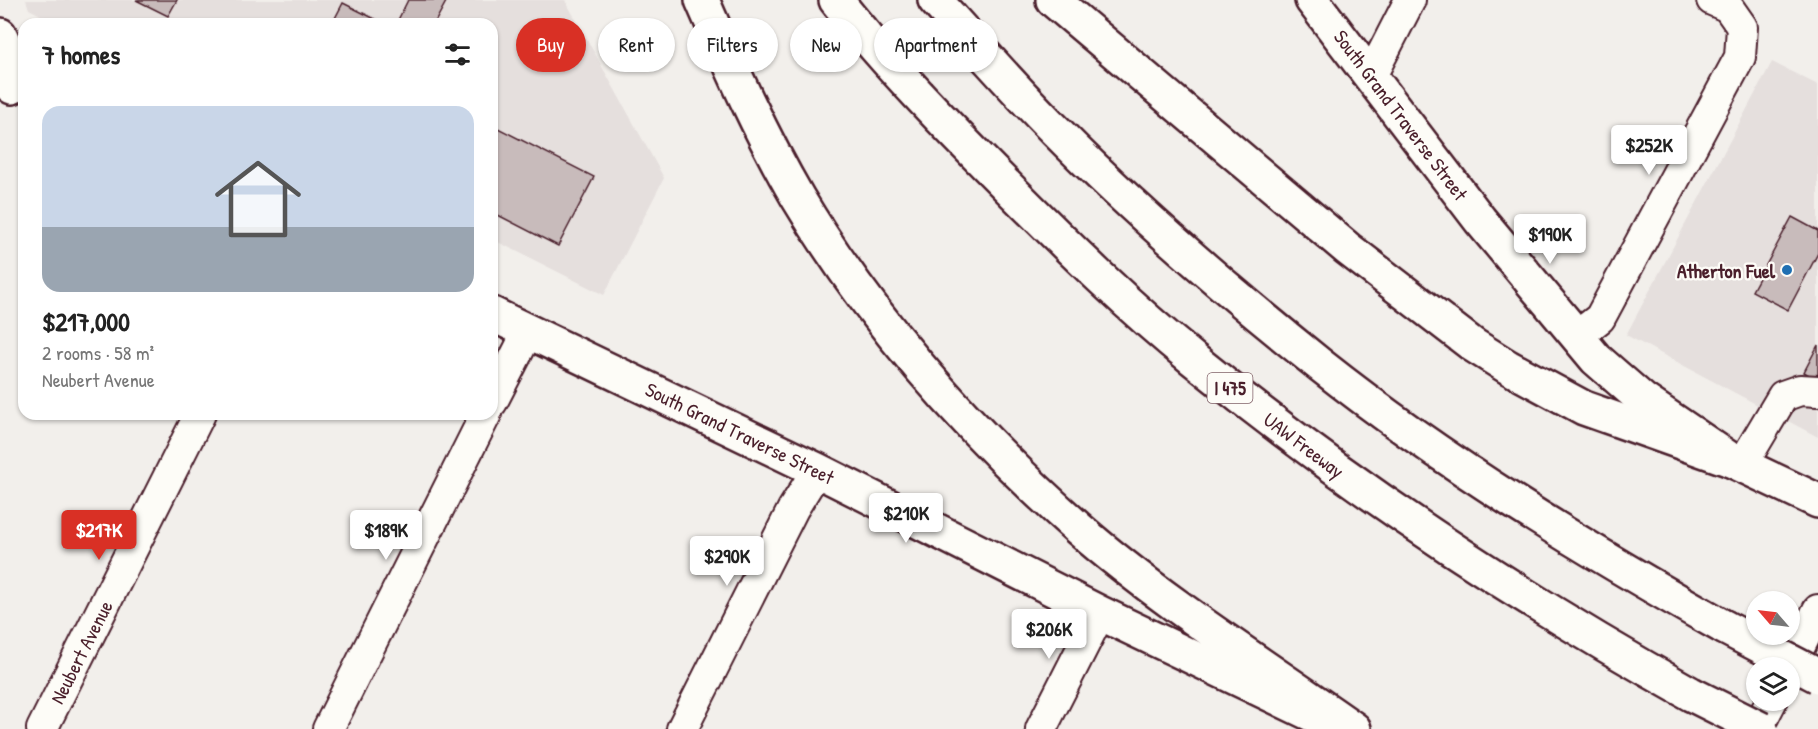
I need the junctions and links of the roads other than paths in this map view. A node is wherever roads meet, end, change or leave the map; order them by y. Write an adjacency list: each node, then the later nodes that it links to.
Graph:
1 (702, 0): 31 (main road)
2 (836, 0): 32 (main road, UAW Freeway / I 475, bridge)
3 (935, 0): 24 (main road, bridge)
4 (1053, 0): 18 (main road)
5 (1312, 0): 9 (main road, South Grand Traverse Street)
6 (1410, 0): 9 (street)
7 (1712, 0): 13 (street)
8 (0, 35): 10 (main road)
9 (1371, 76): 13 (main road, South Grand Traverse Street)
10 (9, 90)
11 (498, 317): 12 (main road, South Grand Traverse Street)
12 (528, 332): 14 (street); 19 (main road, South Grand Traverse Street)
13 (1577, 336): 18 (main road, South Grand Traverse Street)
14 (498, 390)
15 (1818, 391): 18 (street)
16 (197, 420): 26 (street, Neubert Avenue)
17 (483, 420): 27 (street)
18 (1737, 463): 20 (main road, South Grand Traverse Street)
19 (817, 470): 22 (main road, South Grand Traverse Street); 28 (street)
20 (1818, 501)
21 (1818, 610): 23 (street)
22 (1100, 613): 29 (street); 30 (main road, South Grand Traverse Street)
23 (1794, 657)
24 (1818, 676)
25 (1767, 711): 32 (street)
26 (42, 729)
27 (328, 729)
28 (682, 729)
29 (1041, 729)
30 (1342, 729)
31 (1354, 729)
32 (1759, 729)

